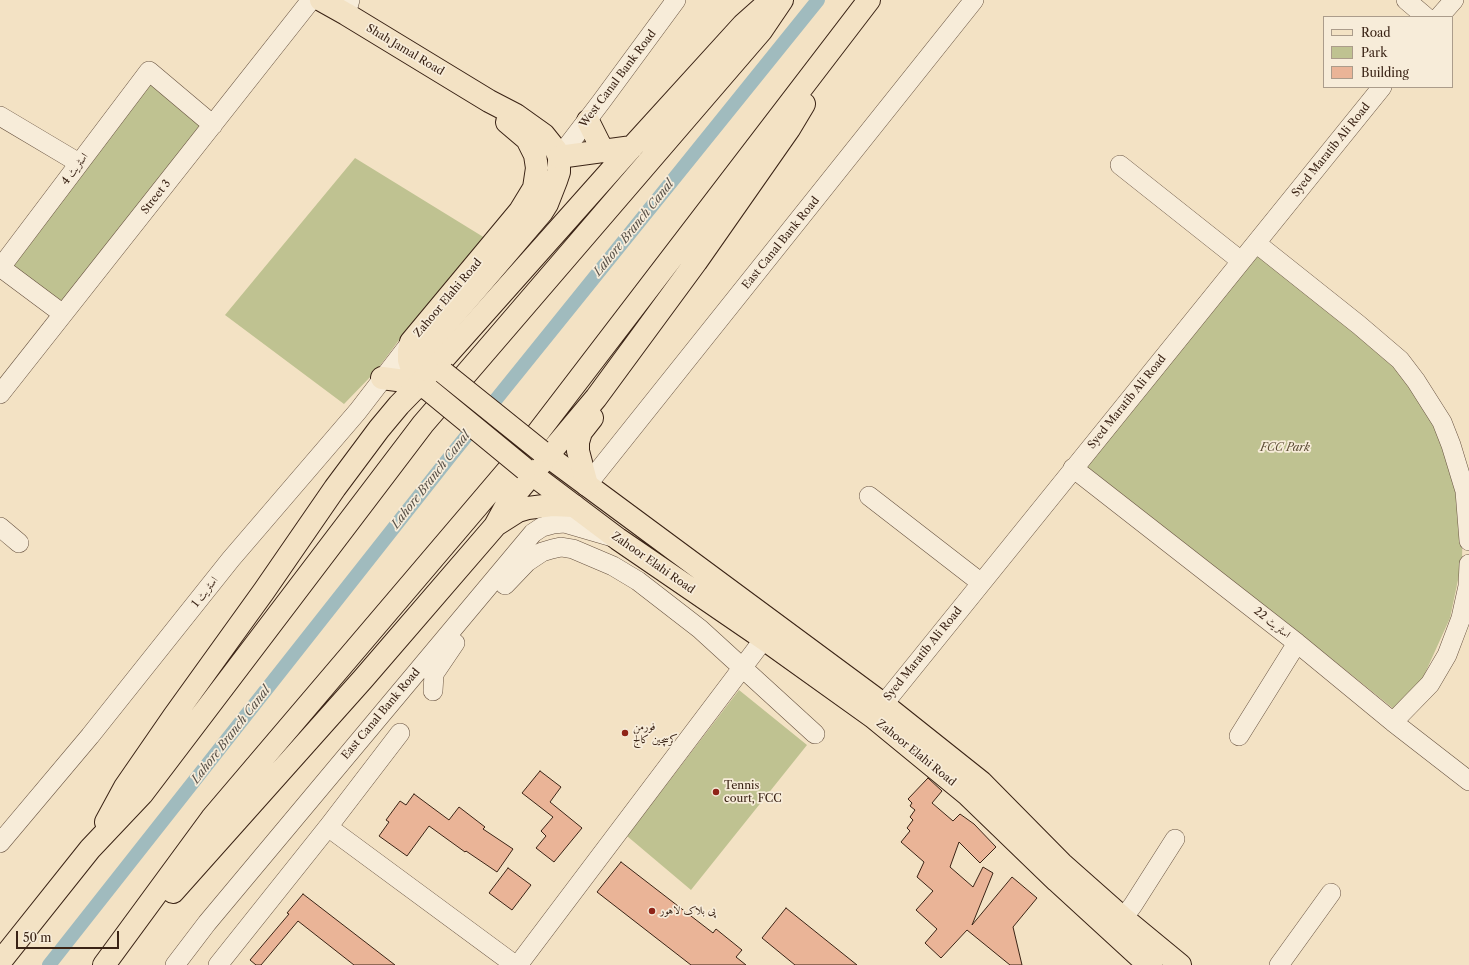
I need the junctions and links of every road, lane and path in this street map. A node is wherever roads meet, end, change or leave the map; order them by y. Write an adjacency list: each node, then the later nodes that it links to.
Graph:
1 (311, 0): 18 (street, Street 3)
2 (321, 0): 10 (main road, Shah Jamal Road)
3 (676, 0): 17 (street, West Canal Bank Road)
4 (771, 0): 19 (main road)
5 (782, 0): 61 (main road)
6 (869, 0): 13 (main road)
7 (974, 0): 37 (street, East Canal Bank Road)
8 (1406, 0): 11 (street)
9 (1454, 0): 12 (street)
10 (348, 7): 15 (main road, Shah Jamal Road)
11 (1425, 16)
12 (1440, 16)
13 (855, 18): 33 (main road); 65 (main road)
14 (1381, 88): 24 (street, Syed Maratib Ali Road)
15 (489, 101): 21 (main road); 28 (main road, Zahoor Elahi Road)
16 (0, 116): 22 (street)
17 (588, 120): 20 (main road); 21 (street, West Canal Bank Road)
18 (213, 125): 22 (street, اسٹریٹ 4); 27 (street, Street 3)
19 (632, 147): 20 (main road); 29 (main road)
20 (603, 151): 21 (main road)
21 (559, 157): 29 (main road)
22 (79, 164): 26 (street, اسٹریٹ 4)
23 (1120, 165): 25 (street)
24 (1256, 244): 25 (street, Syed Maratib Ali Road); 43 (street)
25 (1242, 261): 35 (street, Syed Maratib Ali Road)
26 (0, 267): 27 (street)
27 (63, 314): 32 (street, Street 3)
28 (411, 342): 30 (street, اسٹریٹ 1); 31 (main road, Zahoor Elahi Road)
29 (441, 370): 31 (main road); 34 (main road, Zahoor Elahi Road, bridge)
30 (382, 378): 31 (main road); 60 (street, اسٹریٹ 1)
31 (425, 387): 36 (main road, Zahoor Elahi Road, bridge); 61 (main road)
32 (0, 394)
33 (596, 398): 34 (main road); 37 (main road)
34 (544, 453): 36 (main road); 37 (main road, Zahoor Elahi Road)
35 (1073, 468): 46 (street, Syed Maratib Ali Road); 49 (street, اسٹریٹ 22)
36 (528, 472): 39 (main road, Zahoor Elahi Road); 40 (main road)
37 (587, 485): 52 (main road, Zahoor Elahi Road)
38 (869, 496): 46 (street)
39 (574, 506): 40 (main road); 42 (main road, Zahoor Elahi Road)
40 (495, 526): 66 (main road)
41 (0, 527): 44 (street)
42 (618, 539): 48 (main road, Zahoor Elahi Road); 67 (street, East Canal Bank Road)
43 (1469, 541)
44 (19, 543)
45 (1469, 564): 47 (street)
46 (980, 582): 52 (street, Syed Maratib Ali Road)
47 (1468, 586): 53 (street)
48 (764, 638): 50 (street); 52 (main road, Zahoor Elahi Road)
49 (1297, 643): 53 (street, اسٹریٹ 22); 56 (street)
50 (742, 668): 51 (street); 55 (street); 69 (street)
51 (433, 691)
52 (878, 711): 63 (main road, Zahoor Elahi Road); 70 (main road, Zahoor Elahi Road)
53 (1393, 722): 57 (street, اسٹریٹ 22)
54 (400, 733): 58 (street)
55 (815, 734)
56 (1239, 736)
57 (1469, 781)
58 (328, 827): 68 (street); 69 (street)
59 (1175, 839): 63 (street)
60 (0, 843)
61 (90, 849): 64 (main road)
62 (1331, 893): 72 (street)
63 (1123, 918): 71 (main road, Zahoor Elahi Road)
64 (0, 962)
65 (104, 965)
66 (109, 965)
67 (175, 965)
68 (218, 965)
69 (516, 965)
70 (1150, 965)
71 (1180, 965)
72 (1279, 965)

